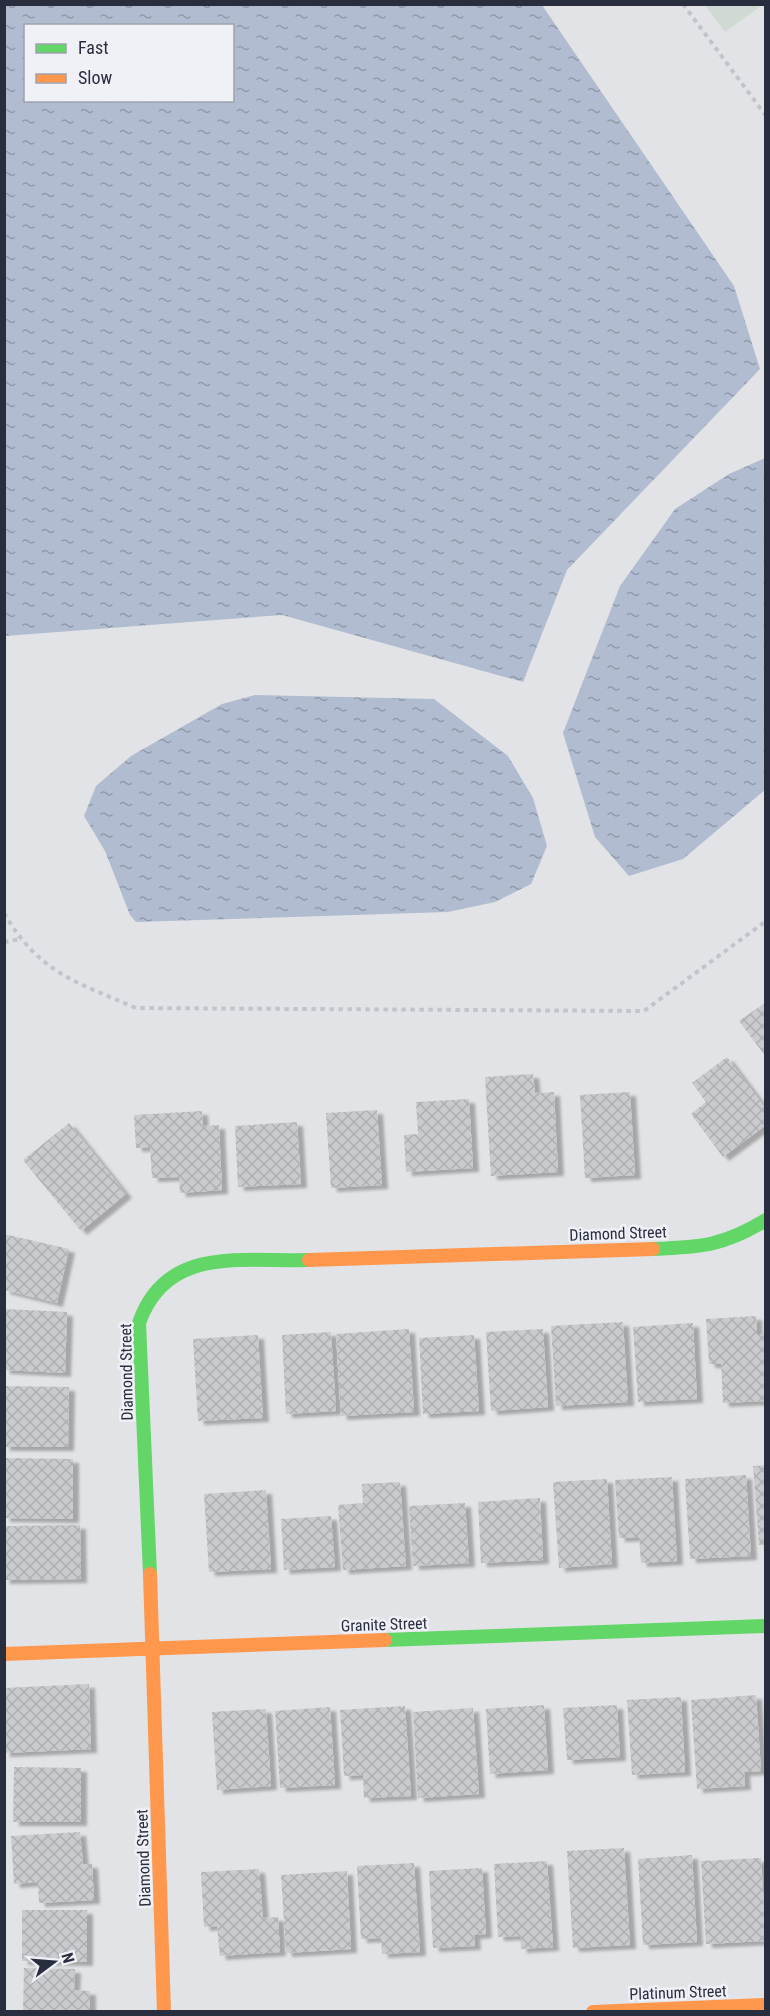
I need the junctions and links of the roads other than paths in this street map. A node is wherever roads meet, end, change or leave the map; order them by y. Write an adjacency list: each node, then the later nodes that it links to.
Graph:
1 (765, 1220): 3 (street, Diamond Street)
2 (765, 1626): 3 (street, Granite Street)
3 (153, 1649): 4 (street, Granite Street); 6 (street, Diamond Street)
4 (4, 1654)
5 (765, 2005): 7 (street, Platinum Street)
6 (164, 2012)
7 (593, 2012)

